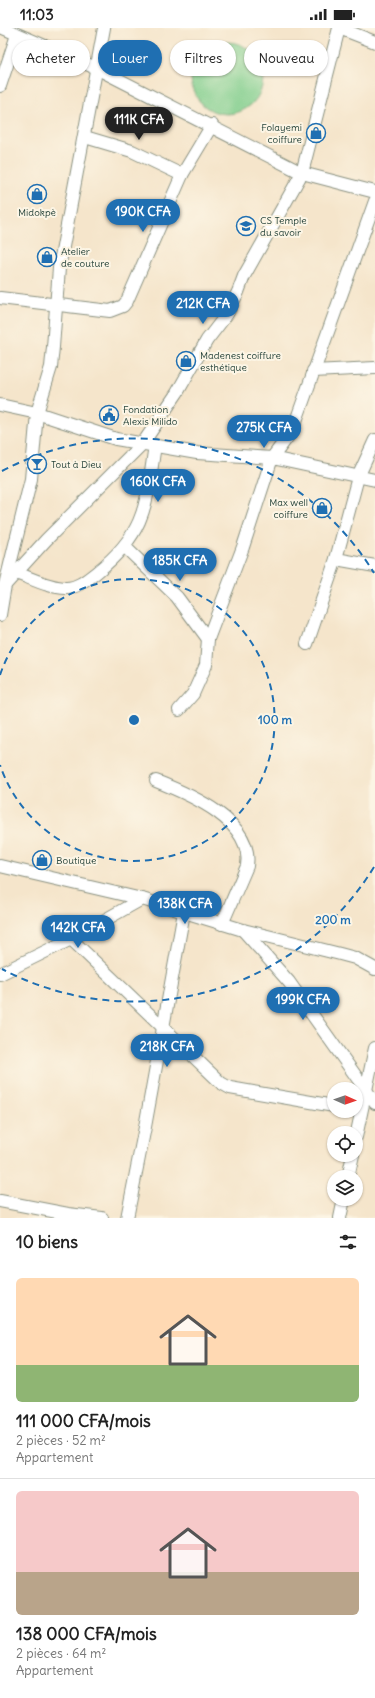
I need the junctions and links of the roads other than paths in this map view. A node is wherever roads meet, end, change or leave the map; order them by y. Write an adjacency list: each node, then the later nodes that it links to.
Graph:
1 (3, 28): 4 (street)
2 (104, 28): 6 (street)
3 (339, 28): 5 (street); 10 (street)
4 (17, 35): 6 (street); 7 (street)
5 (375, 42)
6 (96, 68): 8 (street); 9 (street)
7 (0, 86)
8 (212, 125): 10 (street); 11 (street)
9 (85, 137): 11 (street); 15 (street)
10 (302, 173): 12 (street); 21 (street)
11 (182, 175): 15 (street)
12 (375, 192)
13 (375, 201): 17 (street)
14 (0, 298): 15 (street)
15 (55, 306): 19 (street)
16 (375, 368): 17 (street)
17 (313, 371): 22 (street)
18 (0, 405): 19 (street)
19 (37, 413): 21 (street); 27 (street)
20 (375, 440): 23 (street)
21 (149, 444): 22 (street); 25 (street); 29 (street)
22 (272, 458): 23 (street); 32 (street)
23 (358, 477): 24 (street); 26 (street)
24 (375, 480)
25 (125, 547): 29 (street); 32 (street)
26 (336, 559): 28 (street); 33 (street)
27 (5, 560): 30 (street)
28 (375, 566)
29 (16, 573): 30 (street)
30 (5, 585): 31 (street)
31 (0, 615)
32 (208, 639): 34 (street)
33 (306, 644)
34 (179, 710)
35 (156, 781): 39 (street)
36 (0, 866): 37 (street)
37 (142, 899): 38 (street); 41 (street)
38 (184, 912): 39 (street); 44 (street)
39 (222, 924): 40 (street)
40 (243, 930): 42 (street); 46 (street)
41 (71, 939): 43 (street); 44 (street)
42 (375, 970)
43 (0, 974)
44 (162, 1028): 49 (street); 53 (street)
45 (375, 1048): 46 (street)
46 (366, 1090): 47 (street); 48 (street)
47 (363, 1098)
48 (375, 1103)
49 (327, 1105)
50 (0, 1201): 52 (street)
51 (343, 1206): 54 (street)
52 (102, 1218)
53 (127, 1218)
54 (340, 1218)

